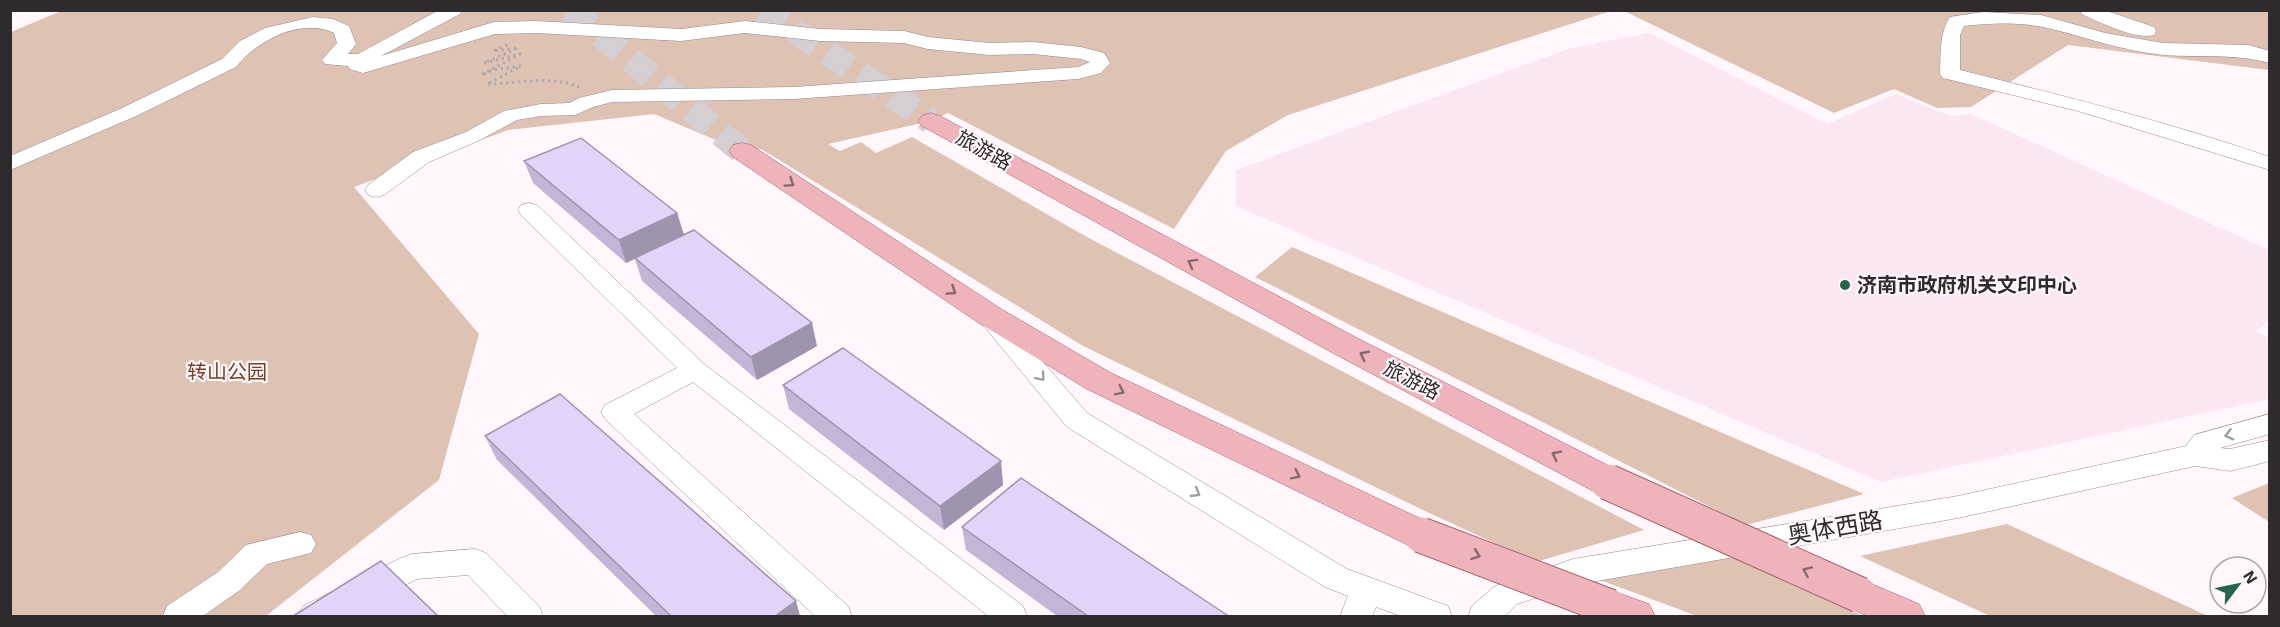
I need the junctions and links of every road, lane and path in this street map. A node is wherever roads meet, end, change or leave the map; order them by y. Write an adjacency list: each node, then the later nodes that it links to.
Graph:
1 (454, 10): 6 (street)
2 (2088, 10): 4 (street)
3 (512, 38): 3 (path); 6 (street); 7 (path); 7 (street)
4 (2270, 42)
5 (2270, 57): 11 (street)
6 (363, 60): 10 (street)
7 (598, 99): 12 (street)
8 (931, 121): 29 (main road, 旅游路, one-way to 8, bridge)
9 (741, 150): 14 (main road, one-way to 14)
10 (10, 164)
11 (2270, 164)
12 (376, 190)
13 (529, 210): 15 (street)
14 (990, 316): 20 (street, one-way to 20); 21 (main road, one-way to 21, bridge)
15 (695, 370): 26 (street); 27 (street)
16 (2270, 424): 18 (street, 奥体西路, one-way to 18)
17 (2270, 450): 18 (street, 奥体西路)
18 (2195, 455): 28 (street, 奥体西路)
19 (300, 544): 23 (street)
20 (1361, 603): 22 (street)
21 (1623, 612)
22 (1426, 613)
23 (179, 616)
24 (315, 616): 25 (street)
25 (527, 616)
26 (836, 616)
27 (1011, 616)
28 (1484, 616)
29 (1905, 616)

